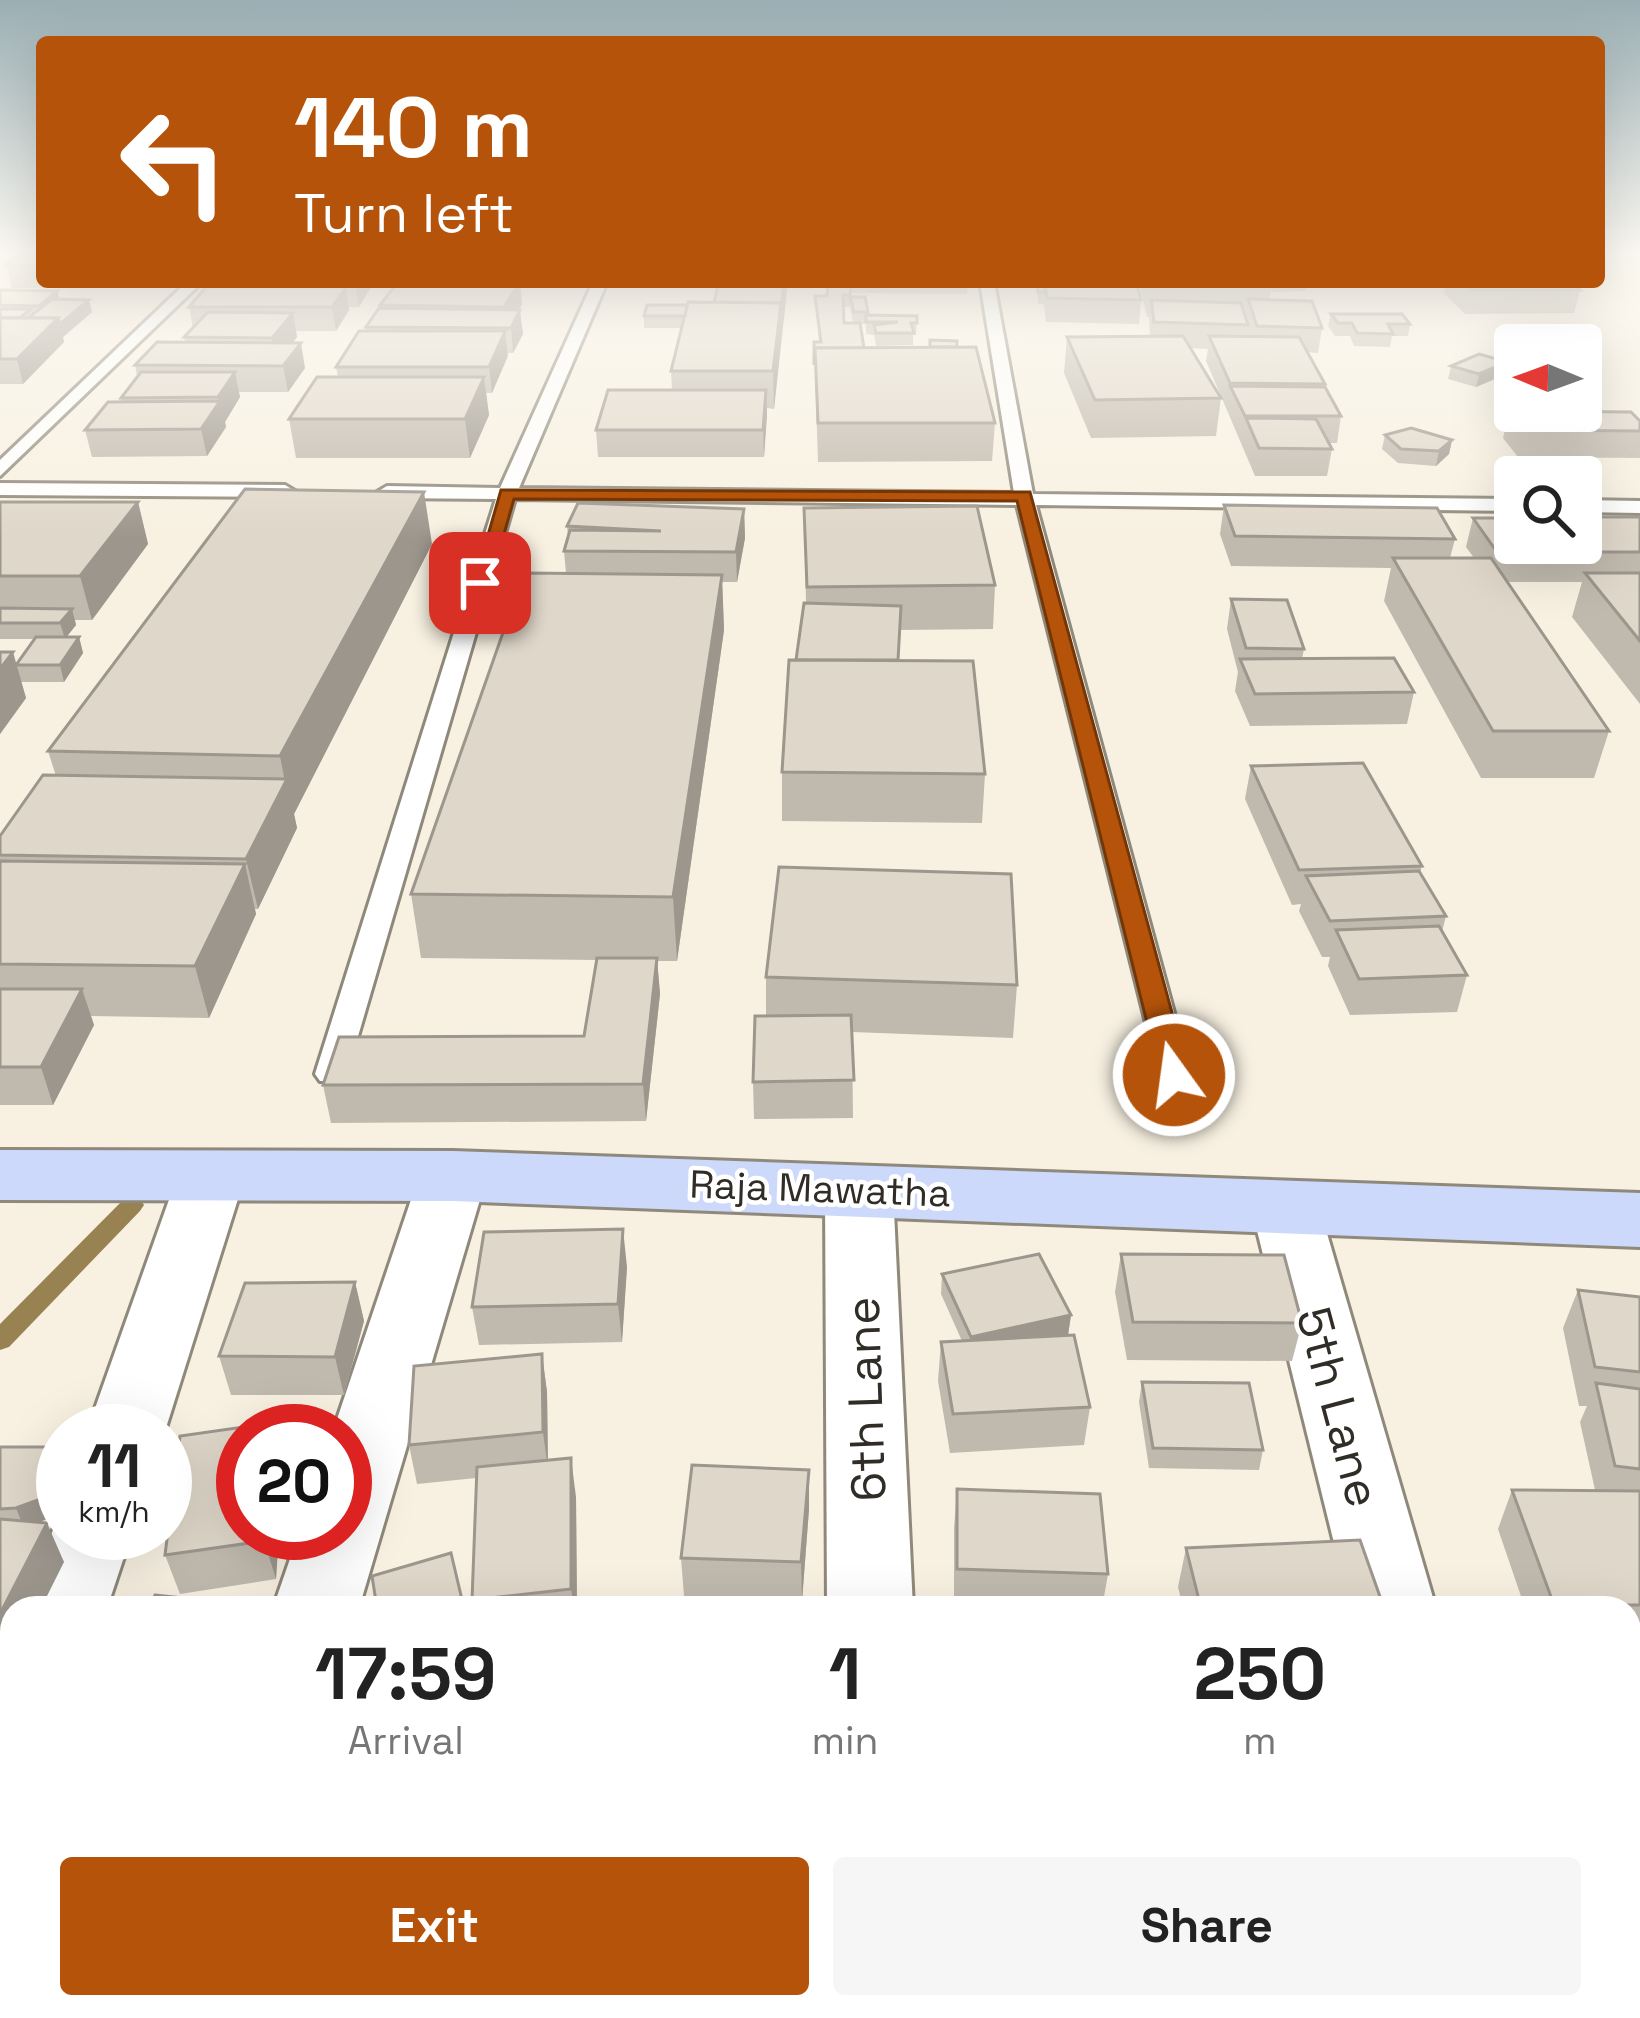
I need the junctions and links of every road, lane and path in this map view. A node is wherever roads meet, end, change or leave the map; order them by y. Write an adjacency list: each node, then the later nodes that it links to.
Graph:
1 (124, 350): 4 (lane)
2 (569, 350): 8 (lane)
3 (999, 350): 9 (lane)
4 (0, 470)
5 (0, 489): 6 (lane)
6 (300, 492)
7 (369, 492): 8 (lane)
8 (507, 494): 9 (lane); 13 (lane)
9 (1024, 496): 10 (lane); 14 (lane)
10 (1494, 505)
11 (1602, 506): 12 (lane)
12 (1640, 507)
13 (331, 1074)
14 (1174, 1075)
15 (0, 1175): 17 (street, Raja Mawatha)
16 (453, 1177): 17 (street, Raja Mawatha); 18 (street, Raja Mawatha); 22 (street)
17 (210, 1180): 21 (street)
18 (859, 1190): 19 (street, Raja Mawatha); 27 (street, 6th Lane)
19 (1285, 1206): 20 (street, Raja Mawatha); 28 (street, 5th Lane)
20 (1640, 1220)
21 (135, 1404)
22 (372, 1432)
23 (82, 1560): 25 (street)
24 (331, 1560): 26 (street)
25 (68, 1596)
26 (320, 1596)
27 (870, 1596)
28 (1391, 1596)

